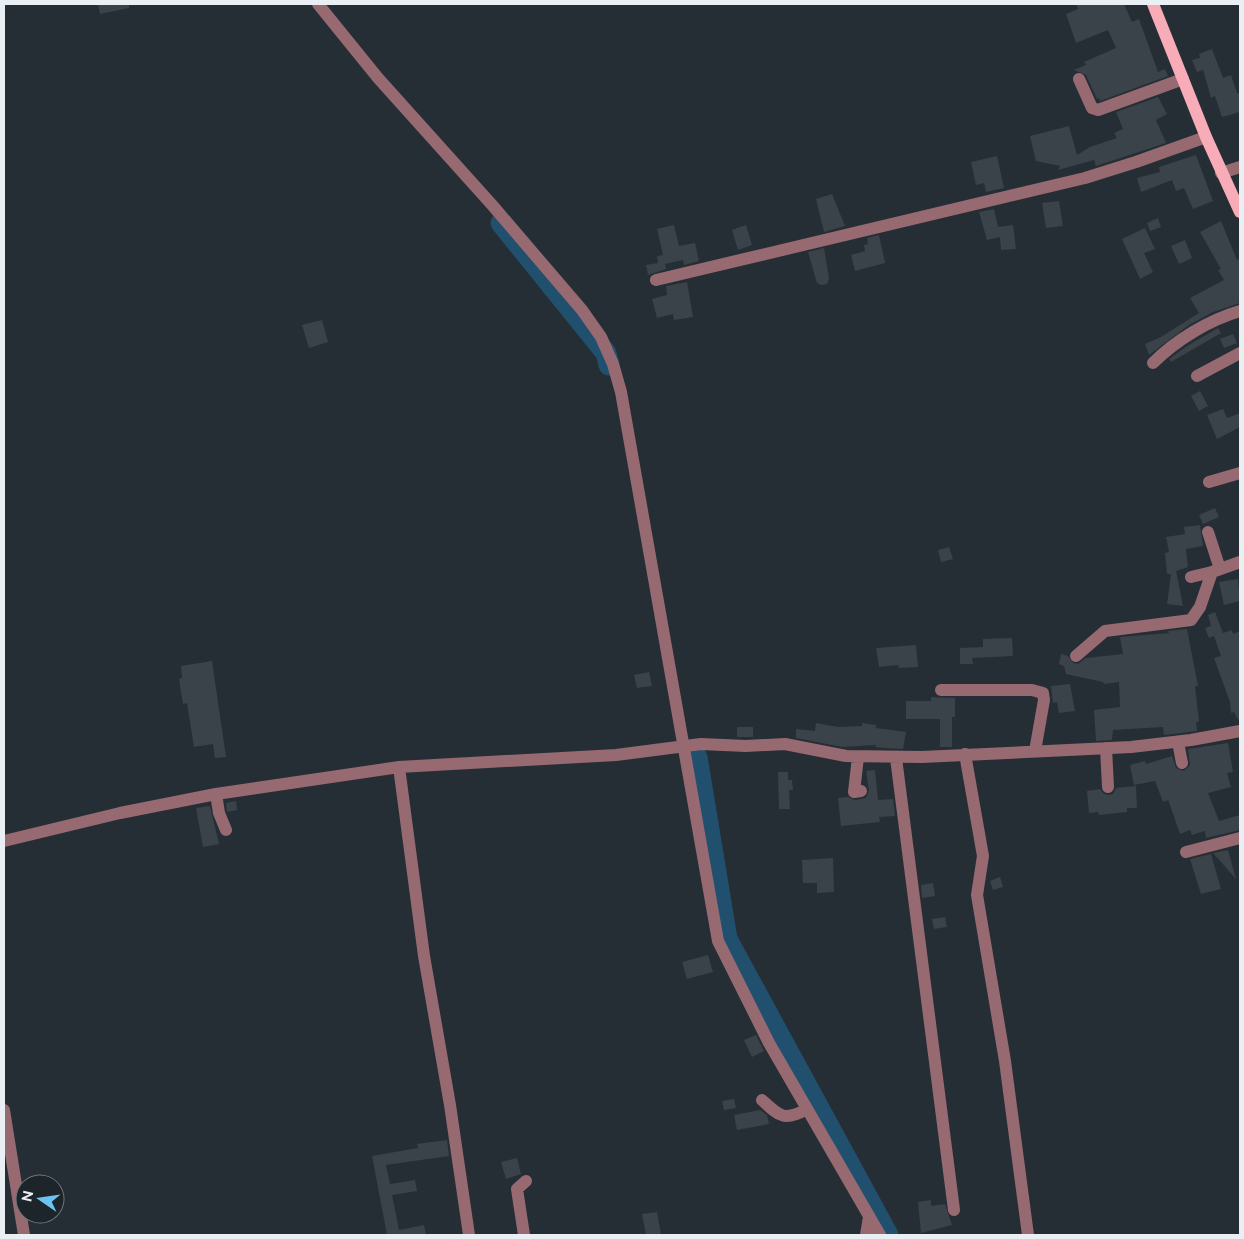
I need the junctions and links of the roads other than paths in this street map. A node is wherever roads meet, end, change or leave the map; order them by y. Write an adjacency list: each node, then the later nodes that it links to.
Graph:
1 (318, 4): 24 (street)
2 (1153, 4): 4 (main road)
3 (1079, 79): 4 (street)
4 (1183, 79): 5 (main road)
5 (1206, 137): 7 (main road); 9 (street)
6 (1240, 167): 7 (street)
7 (1221, 173): 8 (main road)
8 (1240, 212)
9 (656, 280)
10 (1240, 311): 12 (street)
11 (1240, 353): 13 (street)
12 (1153, 363)
13 (1197, 376)
14 (1240, 473): 15 (street)
15 (1210, 482)
16 (1208, 532): 18 (street)
17 (1240, 562): 18 (street)
18 (1216, 570): 19 (street); 20 (street)
19 (1191, 577)
20 (1076, 656)
21 (942, 690): 26 (street)
22 (1240, 732): 23 (street)
23 (1178, 742): 25 (street); 30 (street)
24 (683, 747): 28 (street); 31 (street); 40 (street)
25 (1106, 748): 26 (street); 32 (street)
26 (1035, 751): 27 (street)
27 (965, 754): 29 (street); 50 (street)
28 (858, 757): 29 (street); 33 (street)
29 (896, 758): 43 (street)
30 (1182, 762)
31 (400, 767): 34 (street); 46 (street)
32 (1108, 787)
33 (861, 792)
34 (216, 794): 35 (street); 37 (street)
35 (226, 830)
36 (1240, 838): 38 (street)
37 (4, 840)
38 (1186, 852)
39 (762, 1100): 40 (street)
40 (807, 1108): 44 (street)
41 (4, 1110): 45 (street)
42 (526, 1181): 47 (street)
43 (954, 1210)
44 (870, 1216): 48 (street); 49 (street)
45 (24, 1235)
46 (469, 1235)
47 (524, 1235)
48 (866, 1235)
49 (880, 1235)
50 (1028, 1235)

